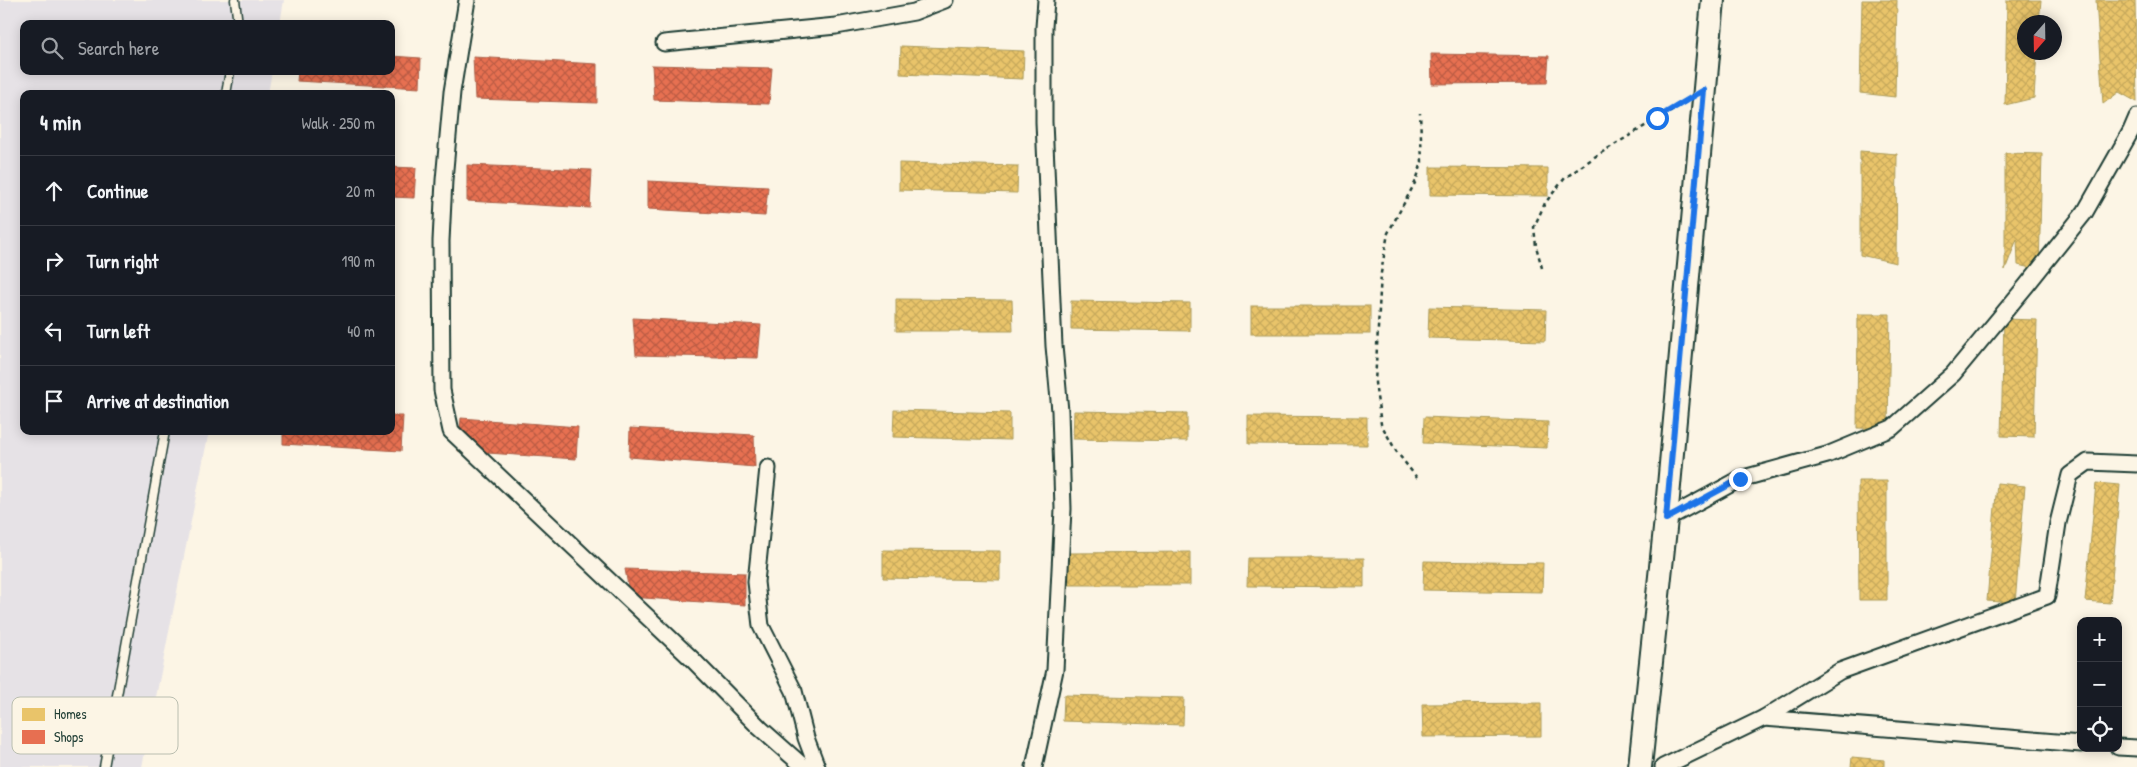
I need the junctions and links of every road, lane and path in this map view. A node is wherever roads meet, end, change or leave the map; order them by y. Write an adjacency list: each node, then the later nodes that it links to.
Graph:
1 (235, 0): 6 (lane)
2 (467, 0): 26 (street)
3 (945, 0): 7 (street)
4 (1046, 0): 28 (street)
5 (1713, 0): 10 (main road)
6 (238, 20)
7 (664, 43)
8 (229, 75): 9 (lane)
9 (227, 90)
10 (1704, 90): 13 (path); 18 (main road)
11 (1420, 114): 17 (path)
12 (2135, 126): 18 (street)
13 (1542, 268)
14 (164, 435): 19 (lane)
15 (2137, 464): 20 (street)
16 (768, 468): 27 (street)
17 (1417, 478)
18 (1666, 519): 29 (main road)
19 (117, 697)
20 (1764, 718): 21 (street); 30 (street)
21 (2077, 744)
22 (2122, 747): 23 (street)
23 (2137, 748)
24 (106, 754): 25 (lane)
25 (104, 767)
26 (804, 767)
27 (817, 767)
28 (1034, 767)
29 (1640, 767)
30 (1663, 767)

